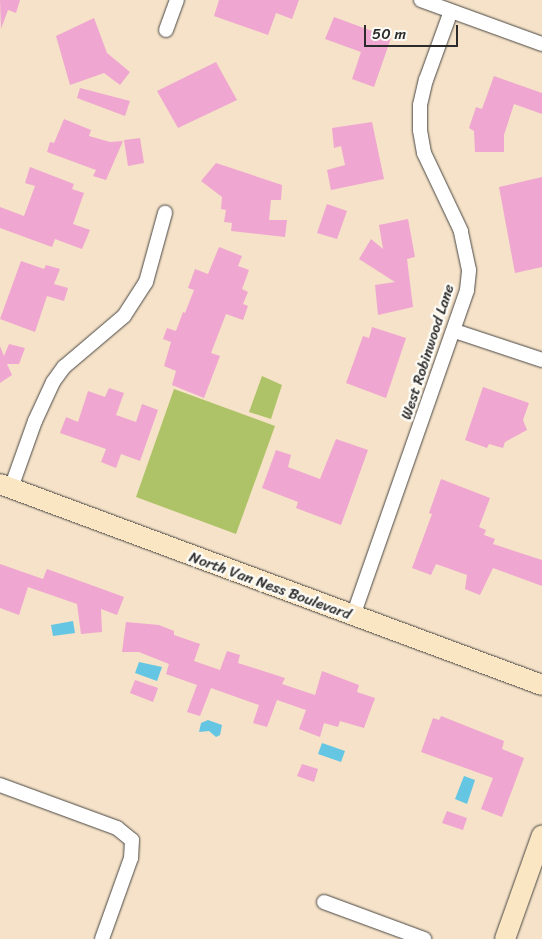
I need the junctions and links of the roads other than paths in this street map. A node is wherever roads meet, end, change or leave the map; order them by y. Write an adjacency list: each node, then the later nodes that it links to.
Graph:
1 (178, 0): 4 (street)
2 (422, 0): 3 (street)
3 (451, 11): 5 (street); 7 (street, West Robinwood Lane)
4 (166, 30)
5 (542, 44)
6 (165, 213): 9 (street)
7 (455, 331): 8 (street); 10 (street, West Robinwood Lane)
8 (542, 360)
9 (6, 486): 10 (street, North Van Ness Boulevard)
10 (353, 616): 11 (street, North Van Ness Boulevard)
11 (542, 685)
12 (0, 785): 15 (street)
13 (542, 835): 17 (street)
14 (324, 902): 16 (street)
15 (102, 939)
16 (424, 939)
17 (505, 939)

